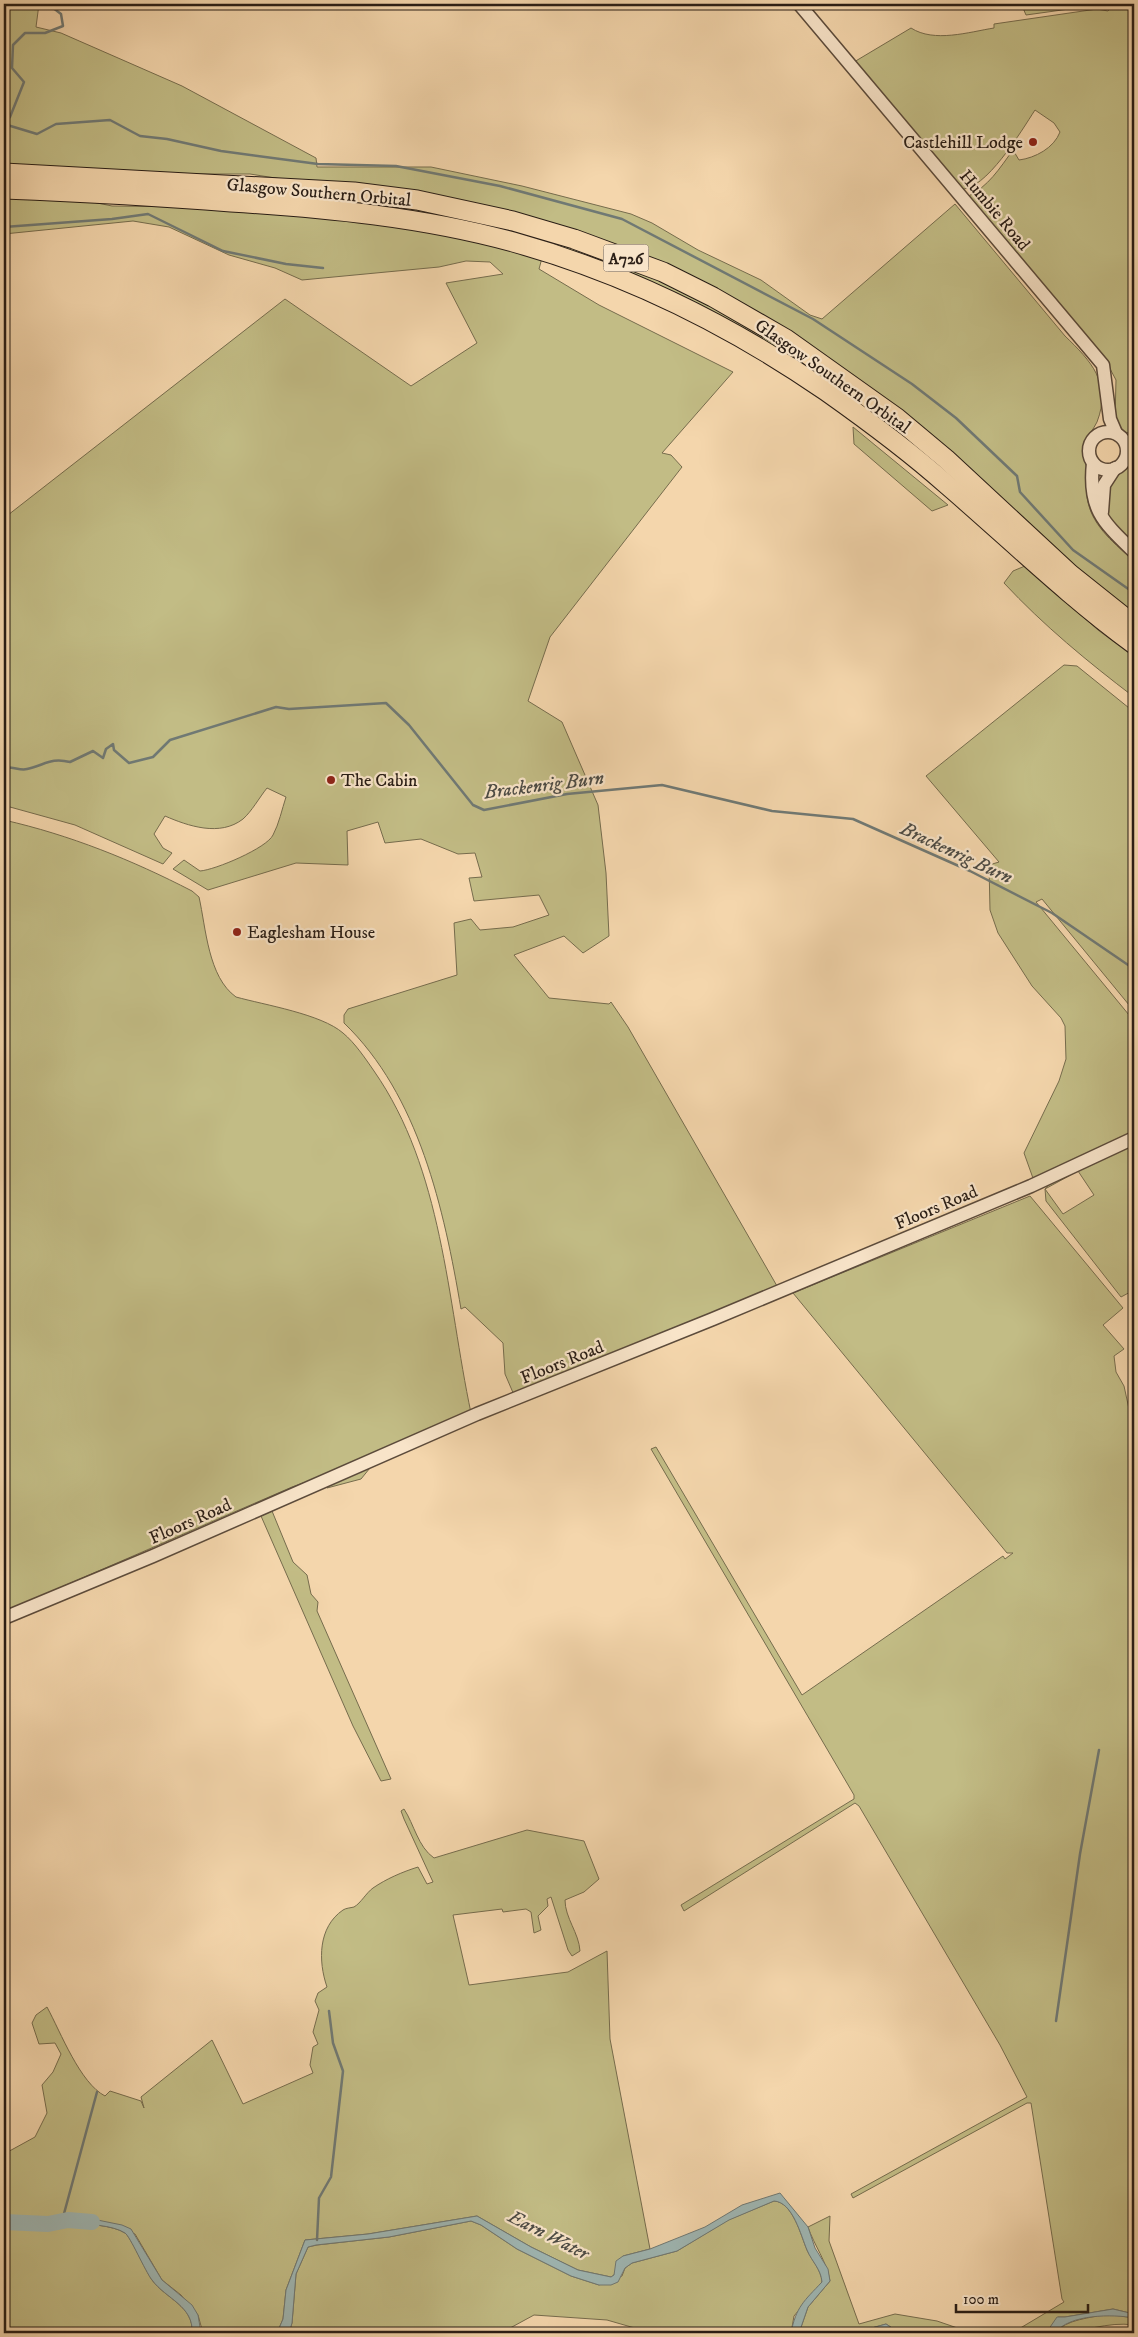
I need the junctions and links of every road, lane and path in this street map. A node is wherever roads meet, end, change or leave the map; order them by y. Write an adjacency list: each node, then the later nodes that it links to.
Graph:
1 (799, 4): 4 (street, Humbie Road)
2 (4, 174): 13 (highway, Glasgow Southern Orbital / A726)
3 (4, 189): 14 (highway, Glasgow Southern Orbital / A726)
4 (1109, 401): 5 (street, Humbie Road); 6 (street, Humbie Road)
5 (1098, 434): 6 (street); 9 (street, Humbie Road)
6 (1118, 435): 7 (street); 8 (street, Humbie Road)
7 (1134, 438)
8 (1130, 452): 10 (street, Humbie Road)
9 (1093, 463): 10 (street); 11 (street, Humbie Road)
10 (1115, 468): 11 (street, Humbie Road)
11 (1102, 516): 12 (street, Humbie Road)
12 (1134, 552)
13 (1134, 625)
14 (1134, 644)
15 (1134, 1138): 16 (street, Floors Road)
16 (4, 1618)

